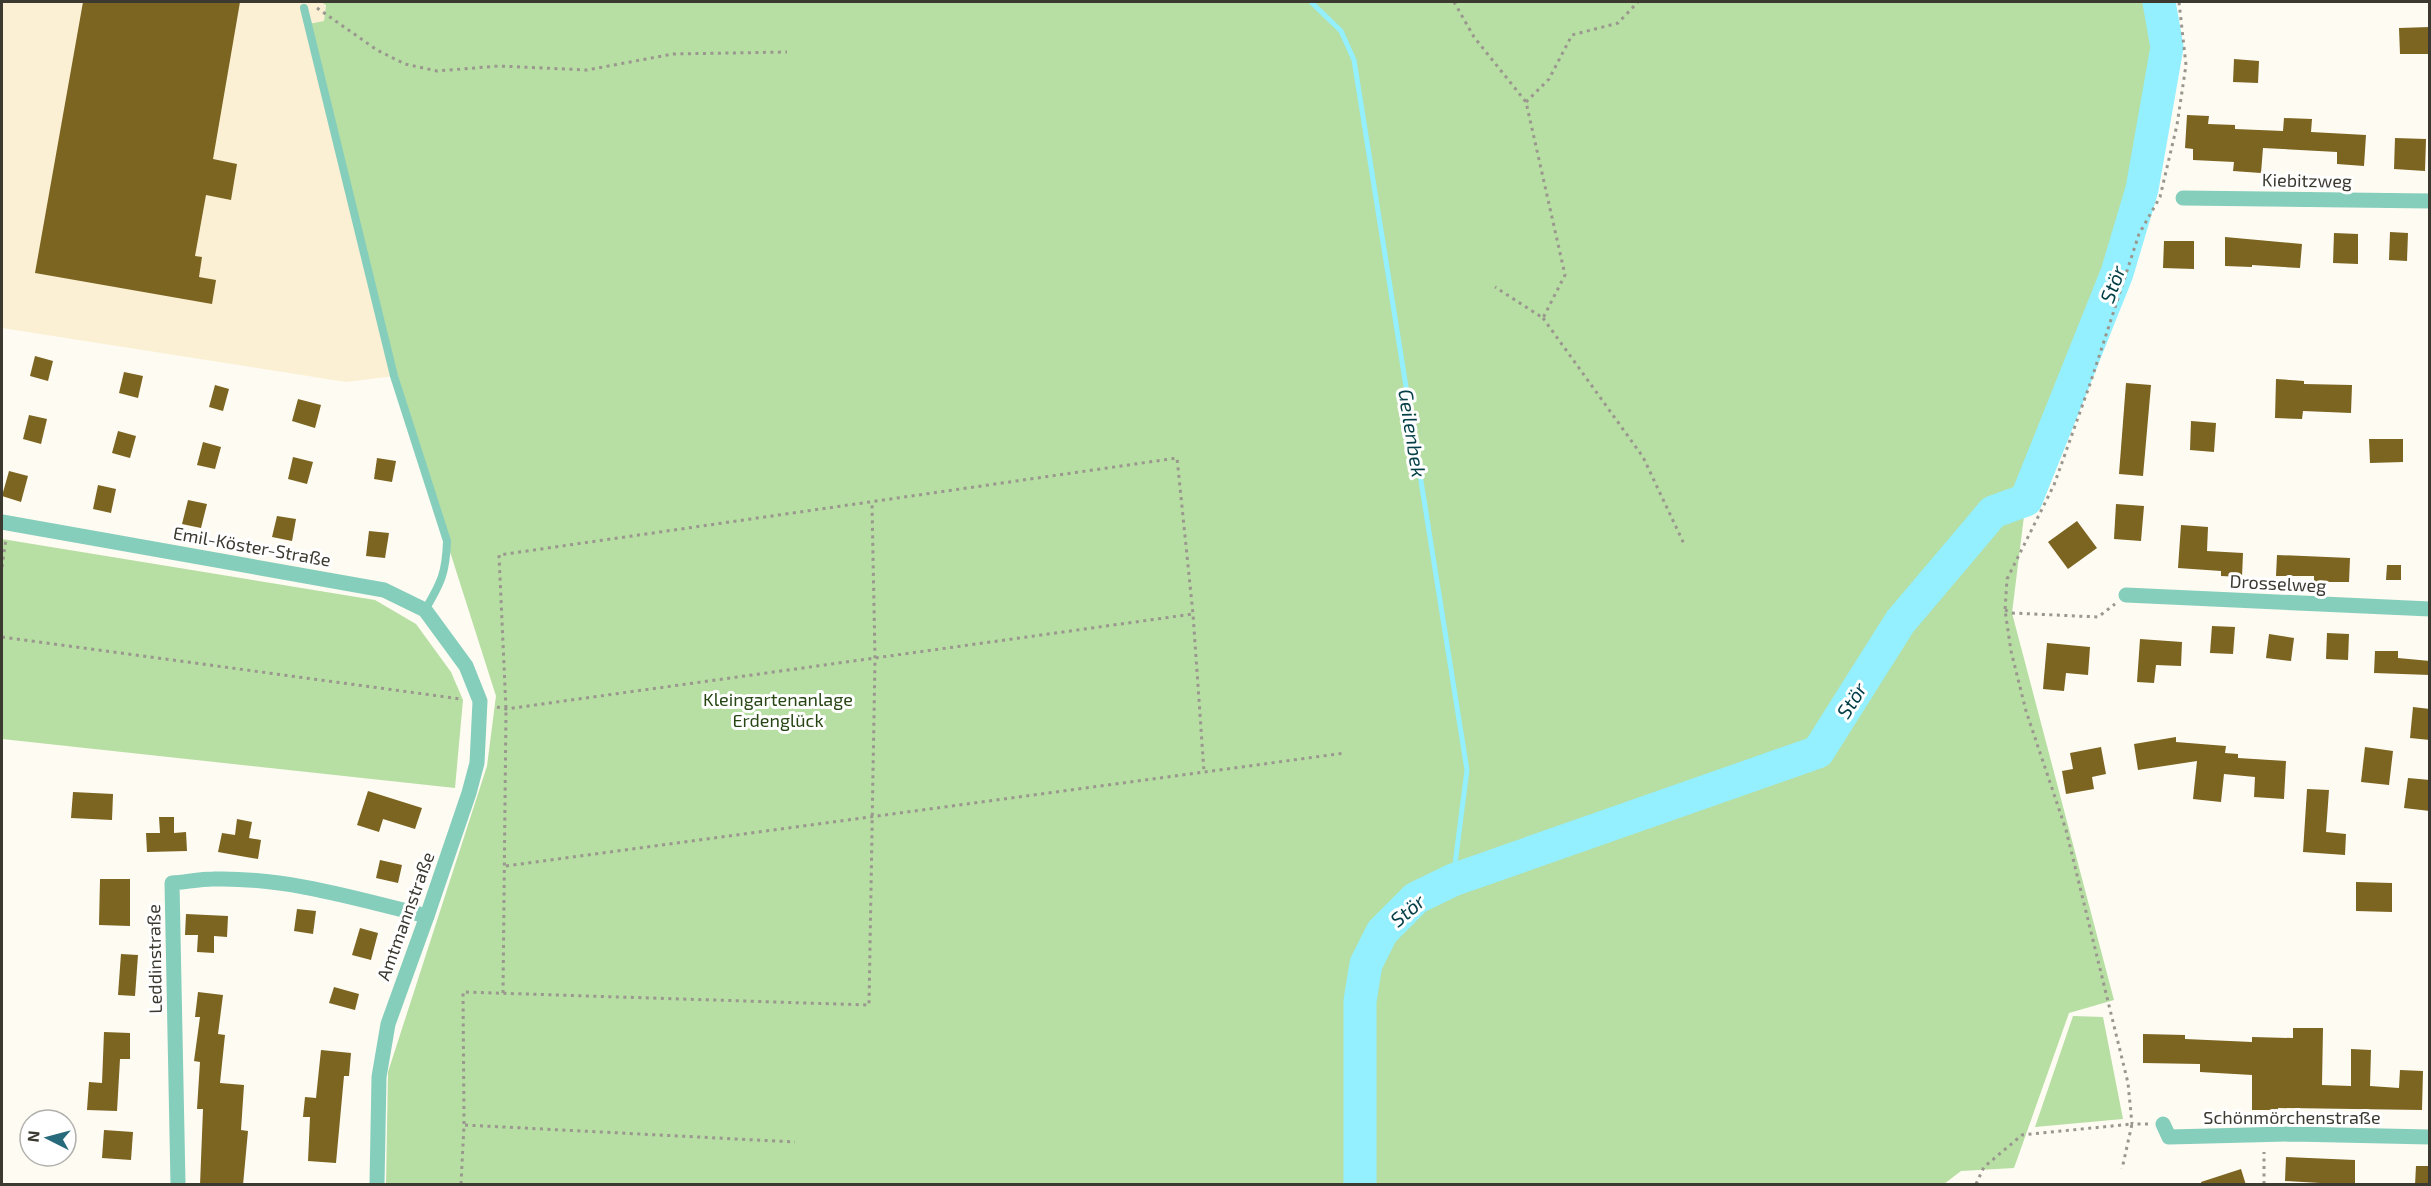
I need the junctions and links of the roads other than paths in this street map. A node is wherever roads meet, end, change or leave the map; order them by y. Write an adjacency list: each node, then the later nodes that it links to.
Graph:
1 (304, 8): 7 (lane)
2 (2183, 198): 3 (street, Kiebitzweg)
3 (2430, 201)
4 (5, 522): 7 (street, Emil-Köster-Straße)
5 (2126, 595): 6 (street, Drosselweg)
6 (2430, 609)
7 (425, 610): 8 (street, Emil-Köster-Straße)
8 (466, 666): 9 (street, Amtmannstraße)
9 (428, 916): 12 (street, Leddinstraße); 13 (street, Amtmannstraße)
10 (2163, 1124): 11 (street, Schönmörchenstraße)
11 (2430, 1137)
12 (178, 1185)
13 (377, 1185)

